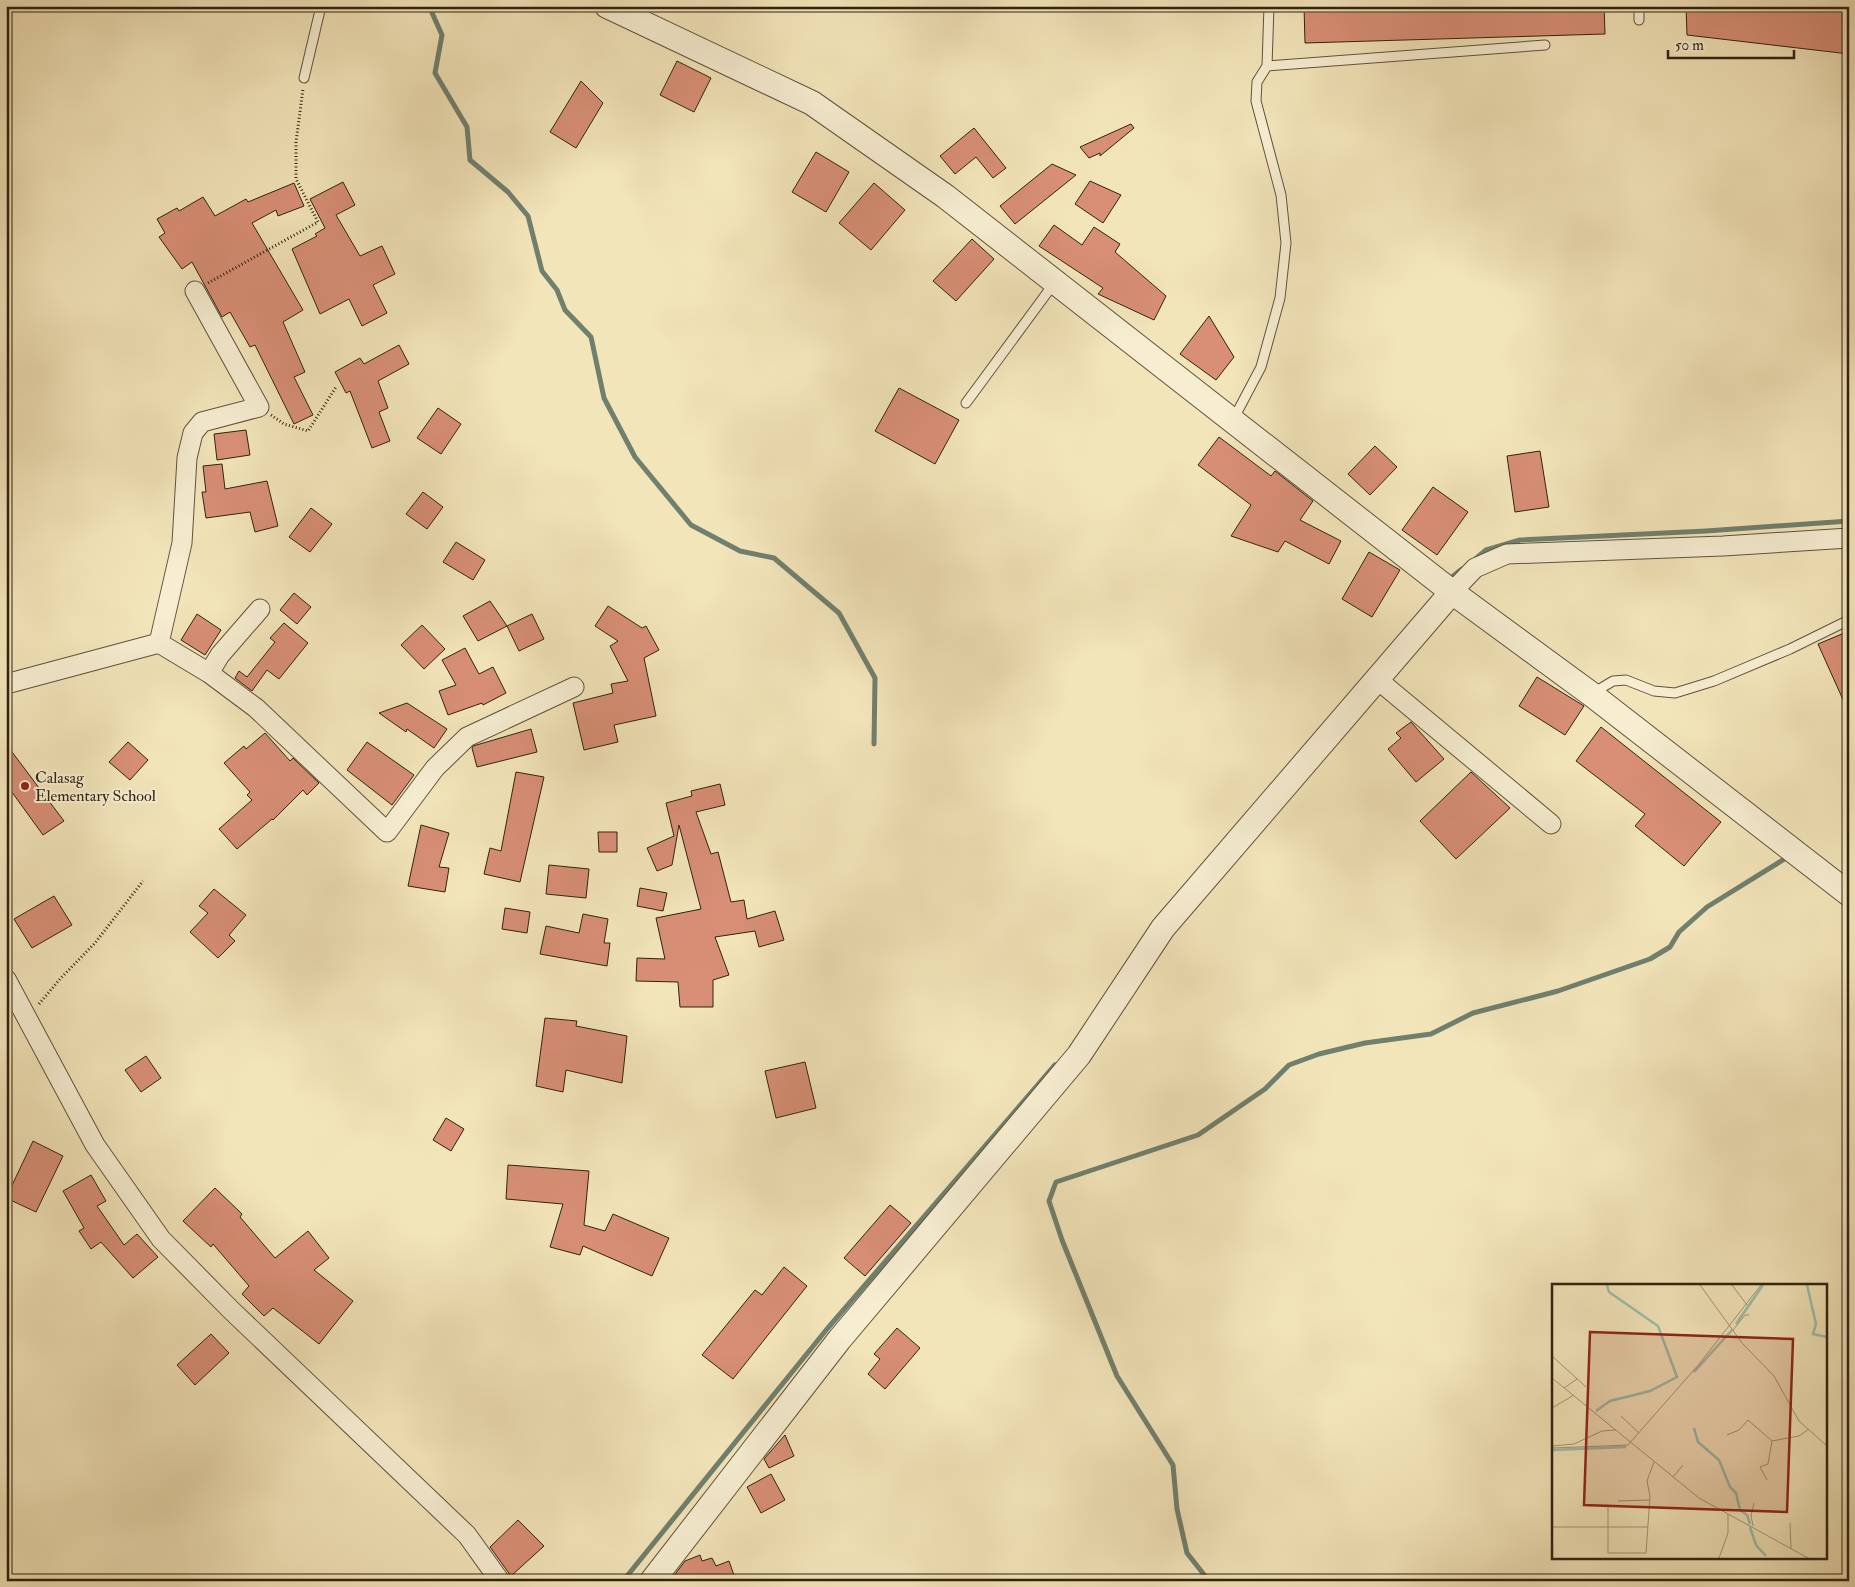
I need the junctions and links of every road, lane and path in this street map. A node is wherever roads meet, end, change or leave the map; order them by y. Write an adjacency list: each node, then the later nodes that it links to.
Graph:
1 (321, 6): 8 (lane)
2 (607, 6): 9 (street)
3 (1269, 6): 7 (lane)
4 (1639, 6): 5 (lane)
5 (1640, 20)
6 (1545, 45): 7 (lane)
7 (1267, 66): 14 (lane)
8 (304, 78): 10 (path)
9 (1055, 282): 12 (lane); 14 (street)
10 (195, 291): 13 (street)
11 (336, 387): 13 (path)
12 (966, 403)
13 (259, 407): 19 (street)
14 (1233, 420): 16 (street)
15 (1849, 538): 16 (street)
16 (1452, 592): 21 (street); 24 (street)
17 (260, 610): 20 (street)
18 (1849, 620): 24 (lane)
19 (159, 643): 20 (street); 22 (street)
20 (209, 673): 23 (street)
21 (1378, 680): 25 (street); 31 (street)
22 (6, 684)
23 (574, 687)
24 (1591, 694): 27 (street)
25 (1551, 824)
26 (143, 880): 29 (path)
27 (1849, 894)
28 (6, 979): 29 (street)
29 (28, 1019): 30 (street)
30 (500, 1581)
31 (652, 1581)

